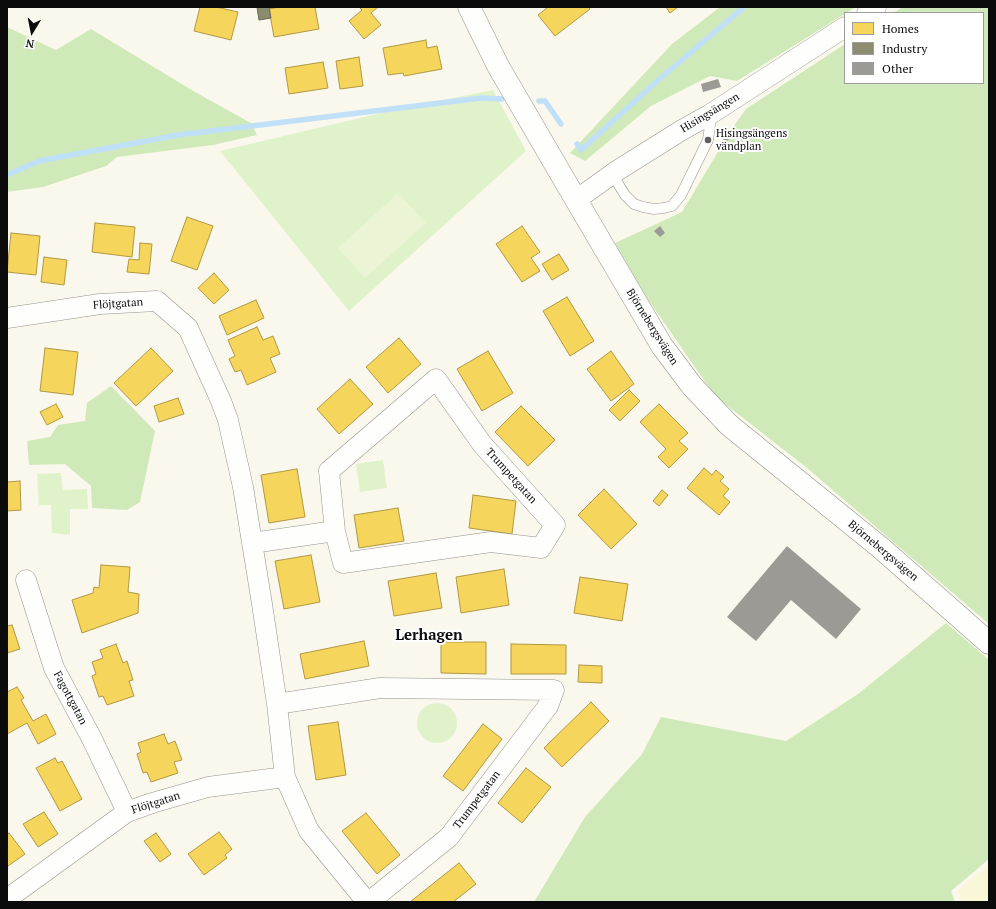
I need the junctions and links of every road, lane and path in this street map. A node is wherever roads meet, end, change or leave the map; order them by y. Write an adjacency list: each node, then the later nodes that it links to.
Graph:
1 (469, 7): 5 (street, Björnebergsvägen)
2 (844, 28): 3 (street, Hisingsängen)
3 (709, 116): 4 (street, Hisingsängen); 4 (lane)
4 (615, 172): 5 (street, Hisingsängen)
5 (576, 200): 11 (street, Björnebergsvägen)
6 (7, 318): 7 (street, Flöjtgatan)
7 (221, 401): 9 (street, Trumpetgatan)
8 (335, 531): 8 (street, Trumpetgatan); 9 (street)
9 (252, 542): 12 (street, Trumpetgatan)
10 (26, 580): 14 (street, Fagottgatan)
11 (989, 643)
12 (277, 704): 13 (street, Trumpetgatan); 16 (street, Trumpetgatan)
13 (285, 777): 14 (street, Flöjtgatan); 16 (street, Trumpetgatan)
14 (127, 812): 15 (street, Flöjtgatan)
15 (7, 899)
16 (368, 902)

